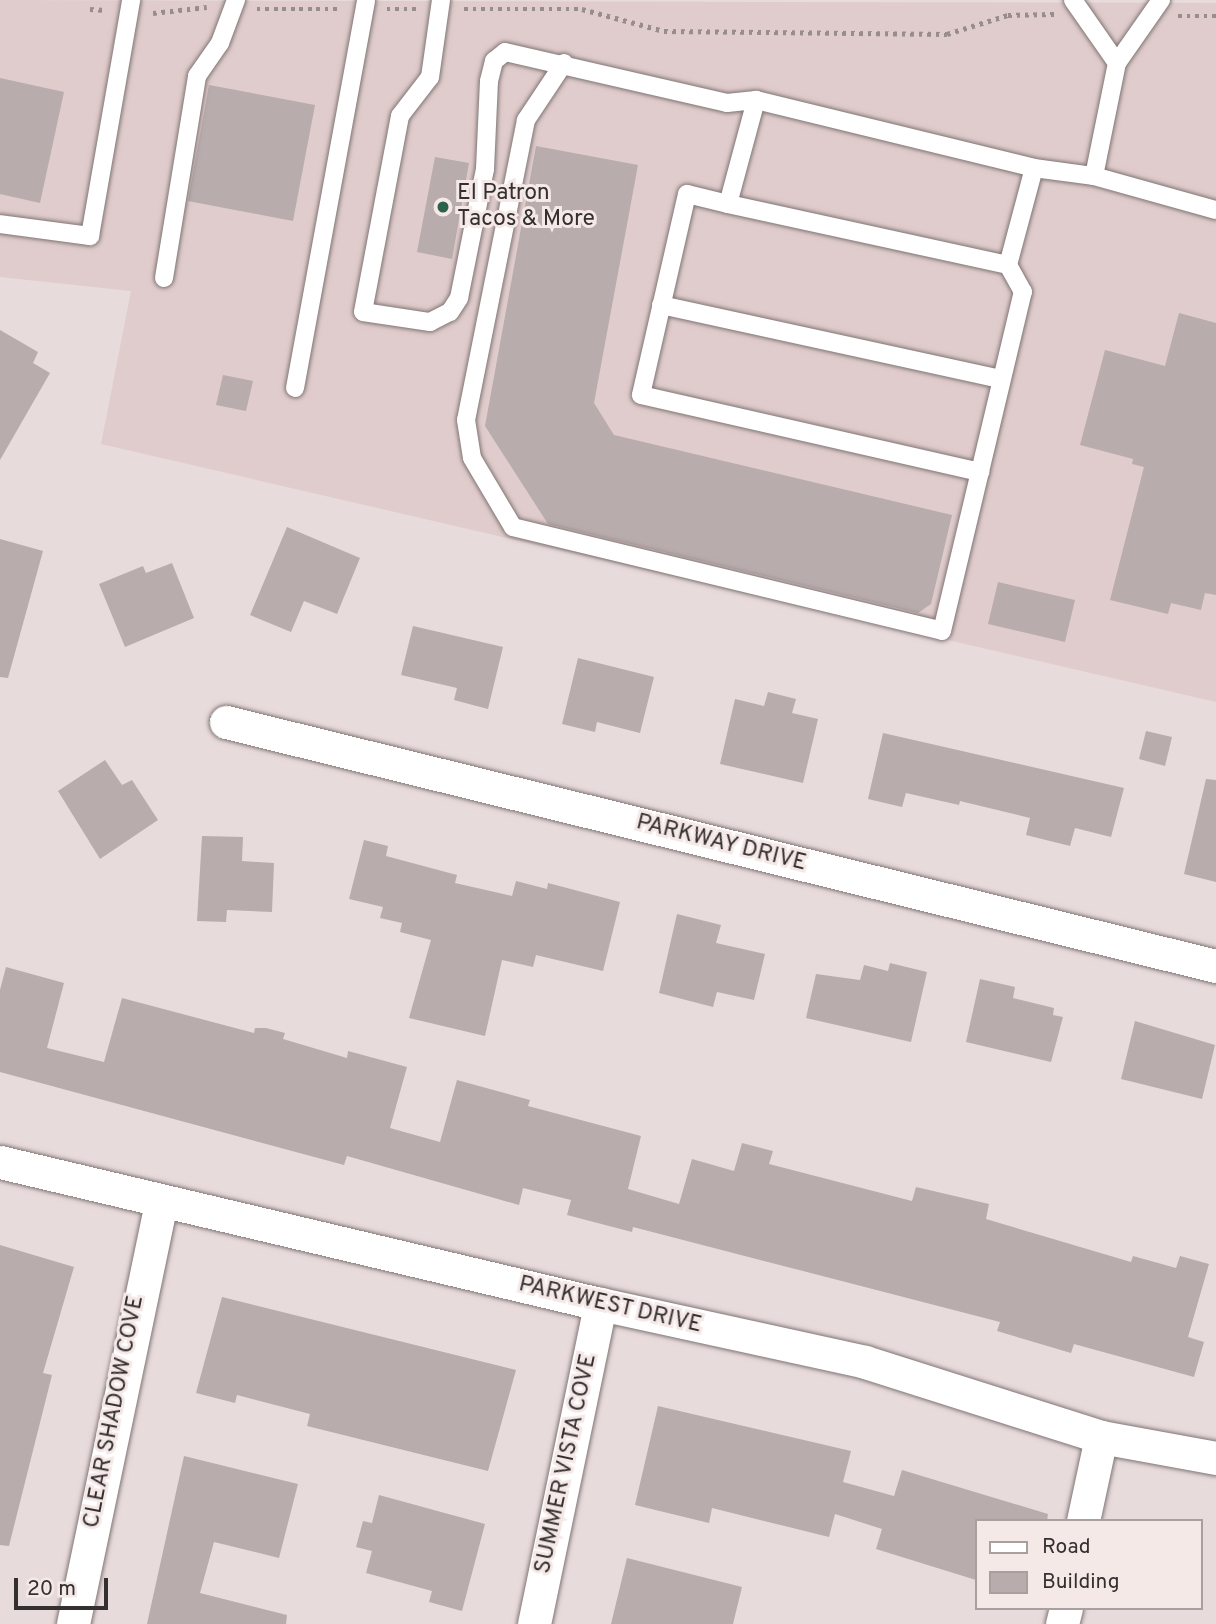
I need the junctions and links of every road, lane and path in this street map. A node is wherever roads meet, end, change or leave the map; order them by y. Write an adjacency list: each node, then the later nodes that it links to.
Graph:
1 (1161, 0): 11 (lane)
2 (235, 4): 3 (path); 5 (path); 19 (lane)
3 (365, 4): 4 (path); 22 (lane)
4 (440, 5): 6 (path); 10 (lane)
5 (129, 6): 7 (path); 17 (lane)
6 (1070, 7): 11 (lane)
7 (90, 9)
8 (1170, 16): 9 (path)
9 (1216, 16)
10 (564, 63): 12 (lane); 23 (lane)
11 (1117, 63): 14 (lane)
12 (756, 100): 13 (lane); 15 (lane)
13 (1034, 168): 14 (lane); 18 (lane)
14 (1094, 176): 16 (lane)
15 (728, 204): 18 (lane); 20 (lane)
16 (1216, 210)
17 (0, 224)
18 (1008, 265): 21 (lane)
19 (164, 278)
20 (661, 305): 21 (lane); 23 (lane)
21 (1001, 379): 23 (lane)
22 (295, 388)
23 (979, 472)
24 (226, 722): 25 (street, PARKWAY DRIVE)
25 (1216, 966)
26 (0, 1162): 27 (street, PARKWEST DRIVE)
27 (161, 1200): 28 (street, PARKWEST DRIVE); 32 (street, CLEAR SHADOW COVE)
28 (600, 1304): 29 (street, PARKWEST DRIVE); 33 (street, SUMMER VISTA COVE)
29 (1101, 1437): 30 (street, PARKWEST DRIVE); 31 (street)
30 (1216, 1458)
31 (1083, 1519)
32 (73, 1624)
33 (534, 1624)

